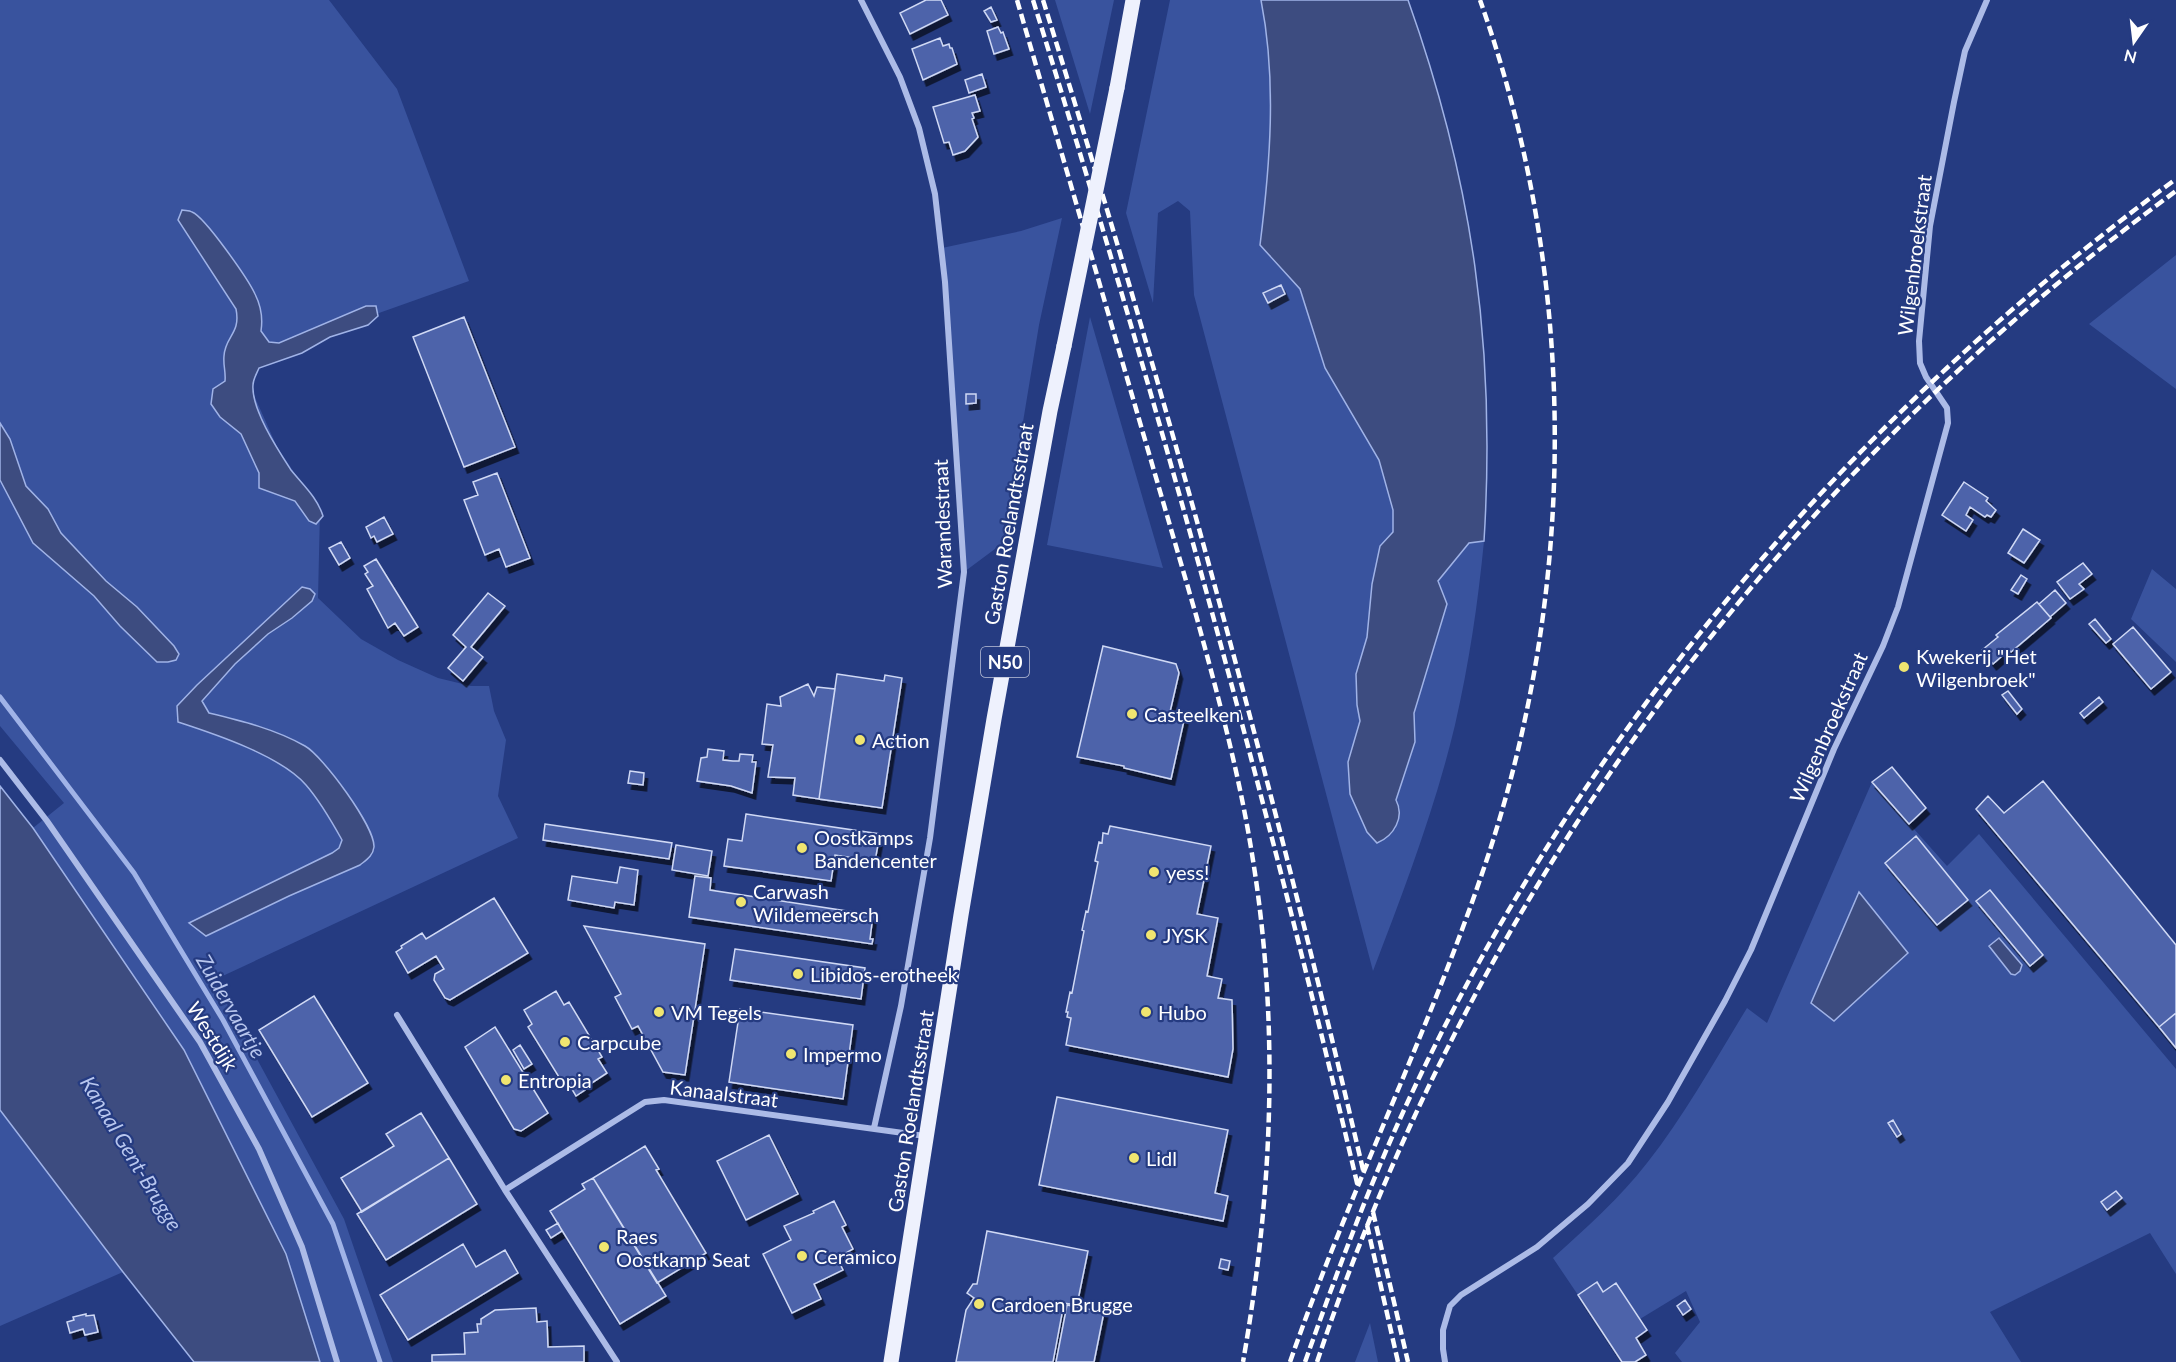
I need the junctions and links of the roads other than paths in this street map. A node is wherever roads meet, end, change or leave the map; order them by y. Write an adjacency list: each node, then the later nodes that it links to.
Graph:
1 (861, 0): 6 (street, Warandestraat)
2 (1133, 0): 7 (main road, Gaston Roelandtsstraat / N50, bridge)
3 (1987, 0): 12 (street, Wilgenbroekstraat)
4 (0, 760): 9 (street, Westdijk)
5 (397, 1015): 8 (street)
6 (874, 1128): 7 (street, Kanaalstraat); 8 (street, Kanaalstraat)
7 (927, 1137): 11 (main road, Gaston Roelandtsstraat / N50)
8 (505, 1190): 10 (street)
9 (337, 1362)
10 (617, 1362)
11 (891, 1362)
12 (1445, 1362)

